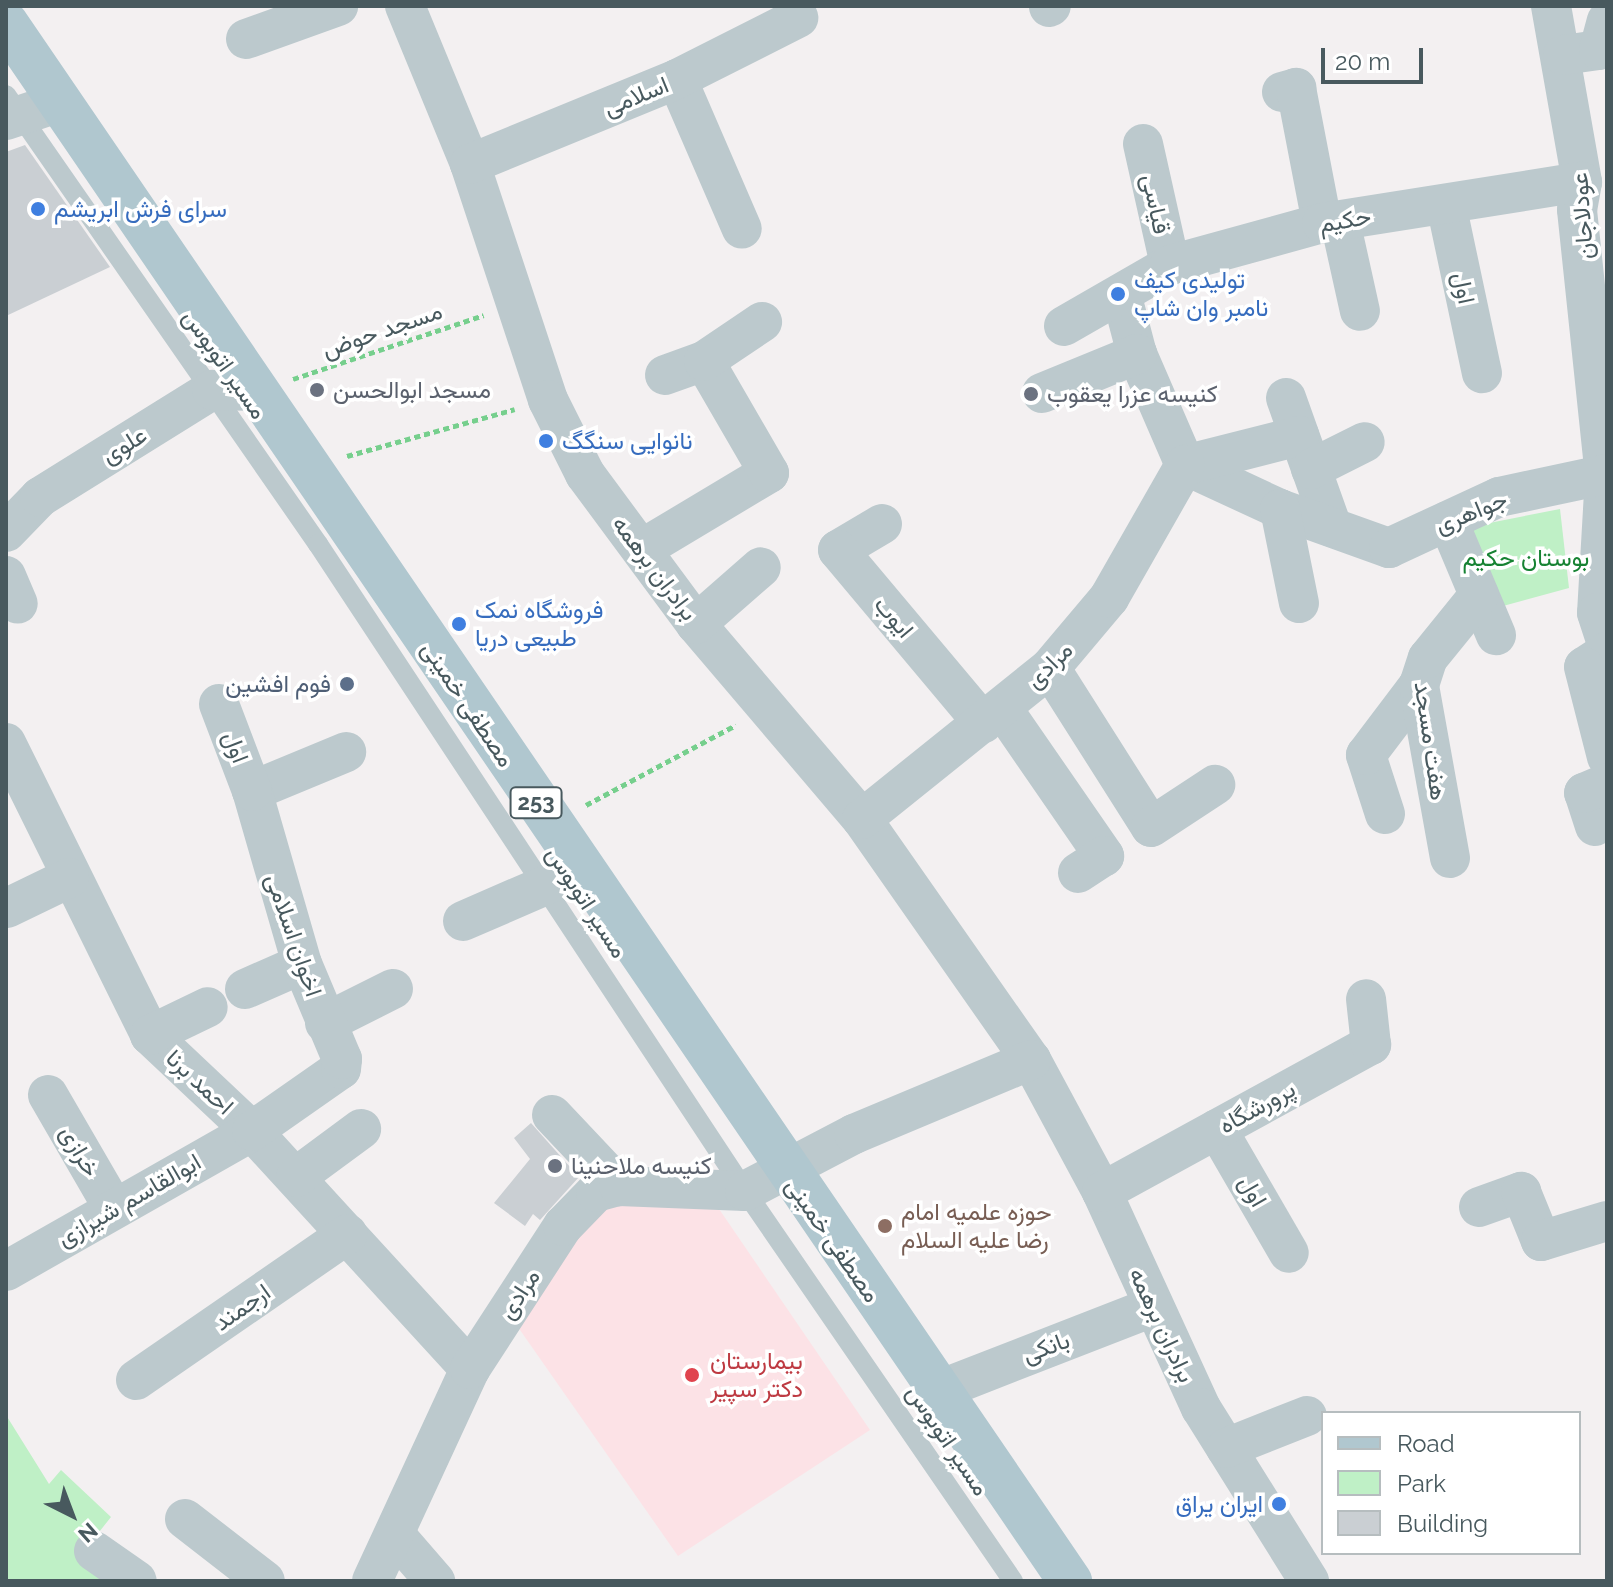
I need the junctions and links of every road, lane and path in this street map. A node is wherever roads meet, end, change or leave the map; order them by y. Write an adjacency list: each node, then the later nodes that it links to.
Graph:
1 (338, 6): 7 (street)
2 (405, 6): 13 (street, برادران برهمه)
3 (1551, 6): 8 (street, عودلاجان)
4 (798, 18): 9 (street, اسلامی)
5 (1607, 21): 8 (street)
6 (6, 23): 11 (main road, مصطفی خمینی / 253)
7 (246, 39)
8 (1563, 55): 14 (street, عودلاجان)
9 (677, 79): 13 (street, اسلامی); 17 (street)
10 (1282, 92): 16 (street)
11 (23, 108): 29 (lane, مسیر اتوبوس); 30 (main road, مصطفی خمینی / 253)
12 (1143, 144): 18 (street, قیاسی)
13 (470, 164): 21 (street, برادران برهمه)
14 (1588, 197): 15 (street, حکیم); 19 (street, عودلاجان)
15 (1446, 204): 16 (street, حکیم); 27 (street, اول)
16 (1331, 222): 18 (street, حکیم); 22 (street)
17 (742, 229)
18 (1170, 265): 20 (street, حکیم)
19 (1597, 282): 38 (street, عودلاجان)
20 (1122, 297): 24 (street, حکیم); 25 (street)
21 (519, 303): 30 (path, مسجد حوض); 33 (street, برادران برهمه)
22 (1360, 311)
23 (762, 322): 26 (street)
24 (1064, 326)
25 (1137, 354): 31 (street); 36 (street)
26 (704, 361): 28 (street); 44 (street)
27 (1482, 373)
28 (665, 375)
29 (212, 390): 30 (street); 43 (street, علوی); 70 (lane, مسیر اتوبوس)
30 (257, 391): 37 (main road, مصطفی خمینی / 253)
31 (1042, 393)
32 (1286, 398): 35 (street)
33 (548, 400): 37 (path); 44 (street, برادران برهمه)
34 (1365, 442): 35 (street)
35 (1305, 452): 36 (street); 42 (street)
36 (1185, 465): 39 (street, جواهری); 52 (street, مرادی)
37 (308, 468): 65 (main road, مصطفی خمینی / 253)
38 (1606, 475): 40 (street, جواهری); 50 (street)
39 (1280, 509): 42 (street, جواهری); 47 (street)
40 (1448, 521): 42 (street, جواهری); 46 (street)
41 (882, 524): 56 (street, ایوب)
42 (1332, 527)
43 (6, 532)
44 (642, 549): 48 (street, برادران برهمه)
45 (761, 567): 48 (street)
46 (1479, 595): 49 (street); 53 (street, هفت مسجد)
47 (1299, 603)
48 (696, 624): 55 (street, برادران برهمه)
49 (1496, 635)
50 (1607, 643)
51 (1607, 652): 59 (street)
52 (1050, 668): 56 (street, مرادی); 61 (street)
53 (1419, 685): 63 (street); 67 (street, هفت مسجد)
54 (219, 704): 62 (street, اول)
55 (769, 705): 64 (street, برادران برهمه); 65 (path)
56 (993, 715): 64 (street, مرادی); 68 (street)
57 (6, 743): 69 (street, احمد برنا)
58 (346, 752): 62 (street)
59 (1607, 757)
60 (1607, 783): 66 (street)
61 (1215, 785)
62 (252, 791): 73 (street, اخوان اسلامی)
63 (1385, 814)
64 (862, 819): 80 (street, برادران برهمه)
65 (549, 823): 70 (main road, مصطفی خمینی / 253)
66 (1595, 826)
67 (1450, 858)
68 (1078, 873)
69 (69, 878): 71 (street); 79 (street, احمد برنا)
70 (564, 878): 72 (street); 86 (main road, مصطفی خمینی / 253); 89 (lane, مسیر اتوبوس)
71 (7, 908)
72 (463, 921)
73 (302, 964): 74 (street); 78 (street, اخوان اسلامی)
74 (245, 989)
75 (393, 989): 78 (street)
76 (1366, 999): 84 (street, پرورشگاه)
77 (208, 1007): 79 (street)
78 (325, 1023): 85 (street, اخوان اسلامی)
79 (150, 1035): 85 (street, احمد برنا)
80 (1031, 1060): 86 (street); 90 (street, برادران برهمه)
81 (48, 1095): 91 (street, خرازی)
82 (552, 1115): 88 (street)
83 (361, 1129): 87 (street)
84 (1217, 1129): 90 (street, پرورشگاه); 95 (street, اول)
85 (252, 1131): 87 (street, احمد برنا); 91 (street, ابوالقاسم شیرازی)
86 (785, 1170): 89 (street, مرادی); 100 (main road, مصطفی خمینی / 253)
87 (296, 1177): 94 (street, احمد برنا)
88 (619, 1186): 89 (street, مرادی); 98 (street, مرادی)
89 (745, 1191): 110 (lane, مسیر اتوبوس)
90 (1102, 1192): 97 (street, برادران برهمه)
91 (113, 1207): 96 (street, ابوالقاسم شیرازی)
92 (1479, 1207): 93 (street)
93 (1607, 1221)
94 (348, 1234): 98 (street, احمد برنا); 99 (street, ارجمند)
95 (1289, 1253)
96 (6, 1271)
97 (1152, 1307): 100 (street, بانکی); 102 (street, برادران برهمه)
98 (470, 1369): 104 (street, مرادی)
99 (136, 1380)
100 (942, 1389): 111 (main road, مصطفی خمینی / 253)
101 (1307, 1416): 102 (street)
102 (1226, 1448): 112 (street, برادران برهمه)
103 (185, 1519): 107 (street)
104 (396, 1536): 108 (street, مرادی); 109 (street)
105 (94, 1551): 106 (street)
106 (137, 1581)
107 (265, 1581)
108 (372, 1581)
109 (435, 1581)
110 (1013, 1581)
111 (1070, 1581)
112 (1309, 1581)

